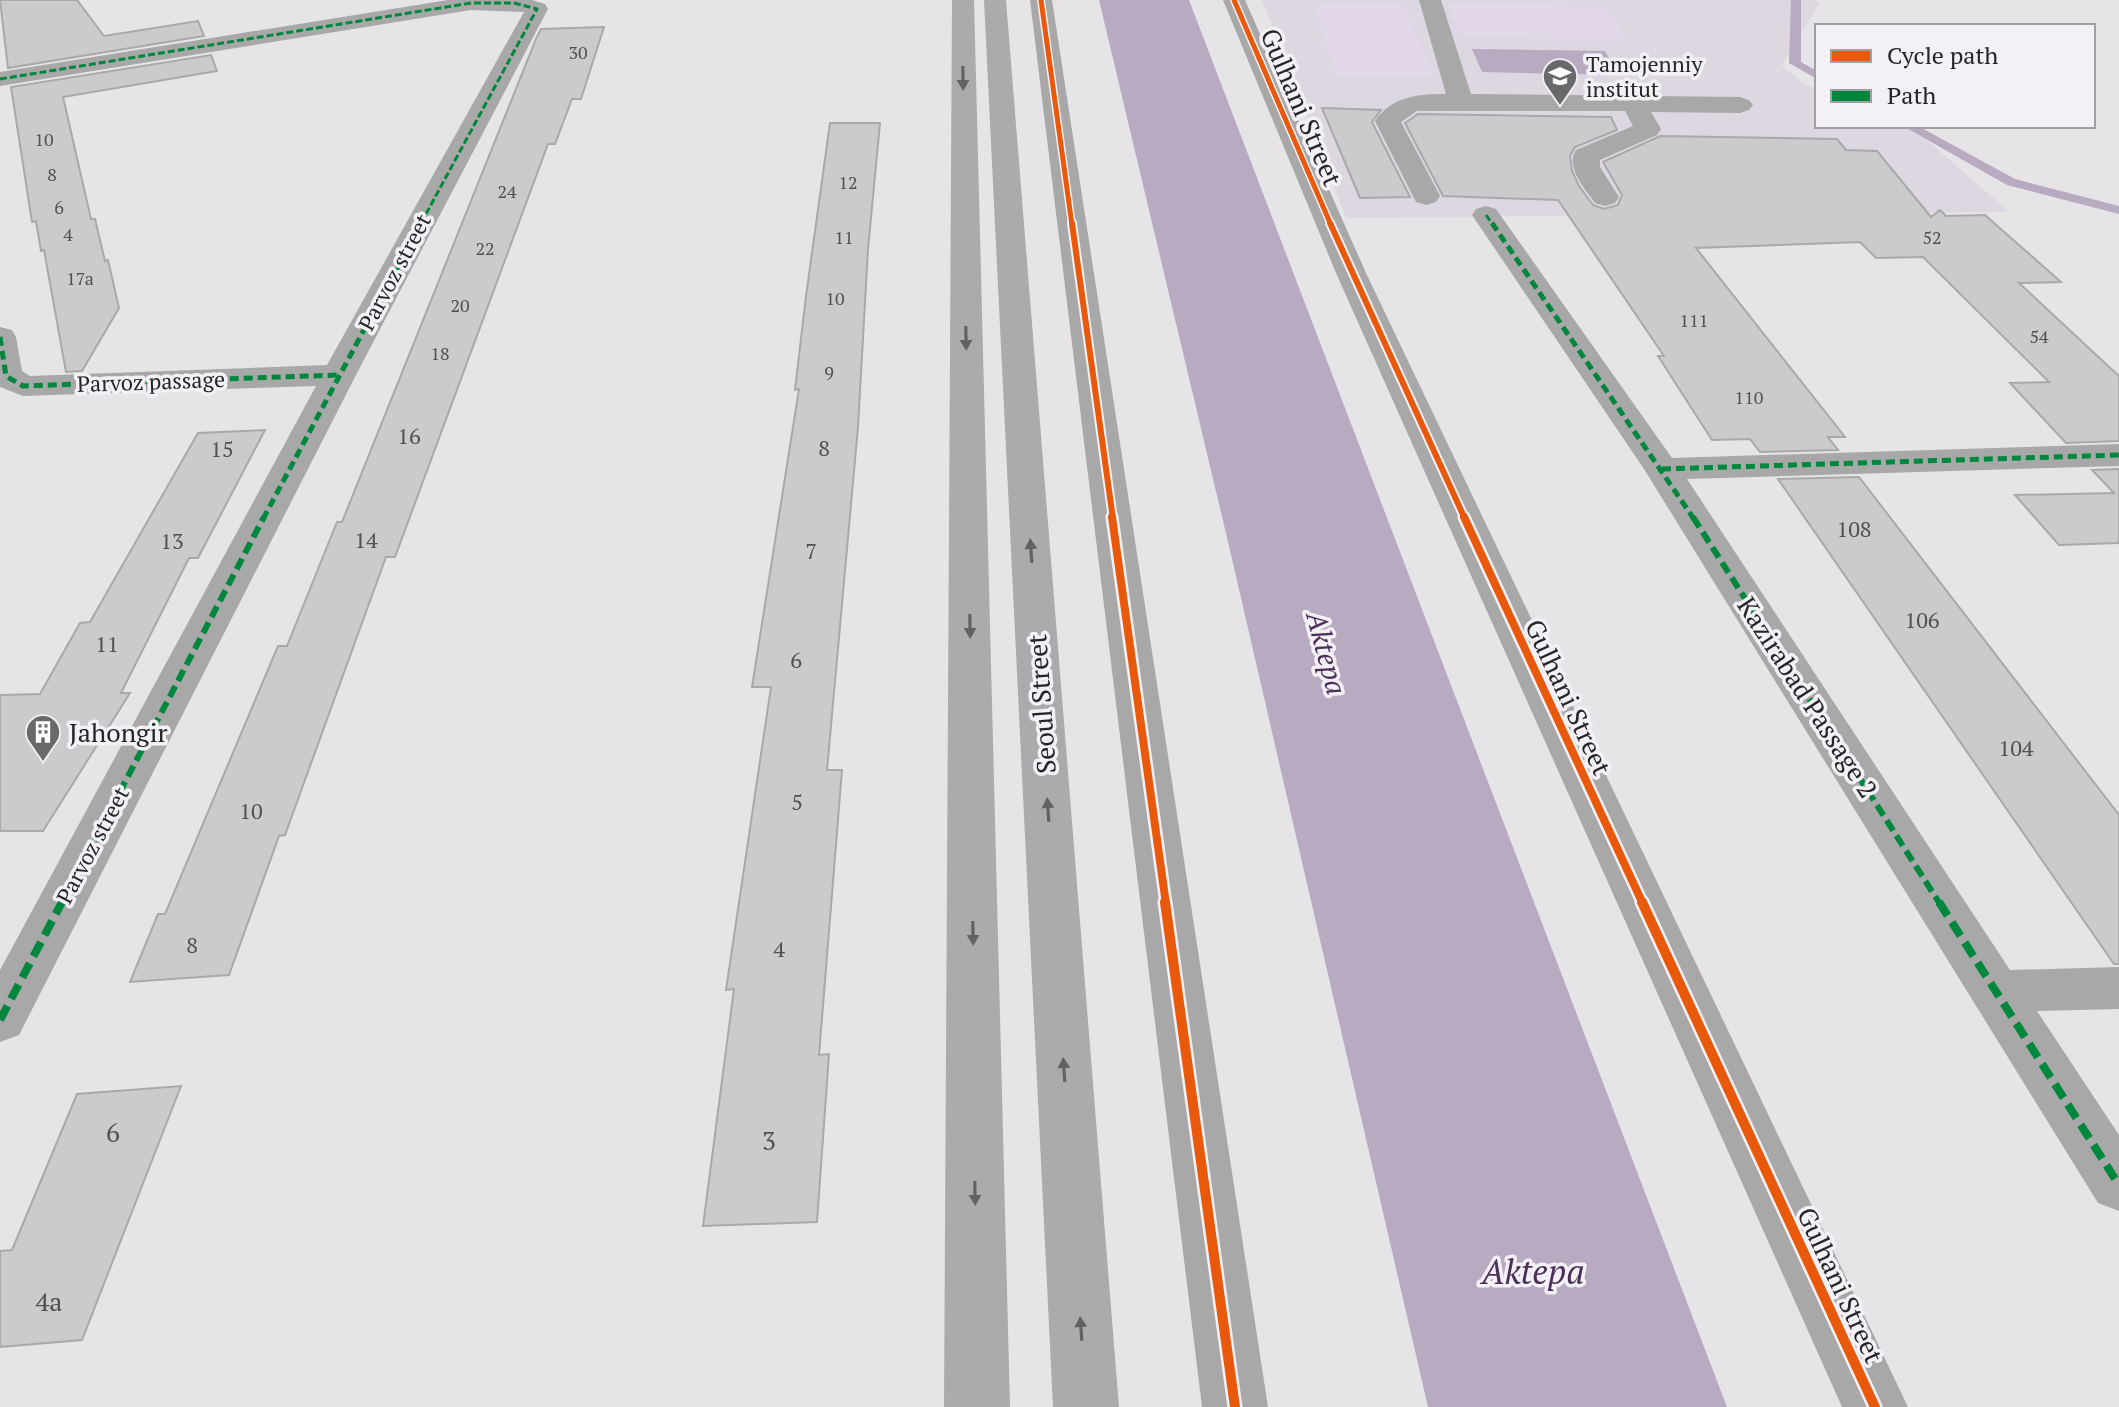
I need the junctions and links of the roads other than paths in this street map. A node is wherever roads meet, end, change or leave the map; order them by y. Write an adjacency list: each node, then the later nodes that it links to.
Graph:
1 (963, 0): 21 (main road, one-way to 21)
2 (995, 0): 22 (main road, Seoul Street, one-way to 2)
3 (1041, 0): 23 (street)
4 (1234, 0): 24 (street, Gulhani Street)
5 (1430, 0): 7 (street)
6 (0, 79): 14 (street, Parvoz street)
7 (1461, 102): 8 (street); 10 (street)
8 (1633, 104): 9 (street); 11 (street)
9 (1740, 105)
10 (1426, 196)
11 (1605, 197)
12 (1486, 215): 16 (street, Kazirabad Passage 2)
13 (0, 337): 14 (street, Parvoz passage)
14 (339, 375): 19 (street, Parvoz street)
15 (2119, 455): 16 (street)
16 (1662, 469): 18 (street, Kazirabad Passage 2)
17 (2119, 988): 18 (street)
18 (1996, 991): 20 (street, Kazirabad Passage 2)
19 (0, 1020)
20 (2119, 1185)
21 (977, 1407)
22 (1086, 1407)
23 (1235, 1407)
24 (1875, 1407)

